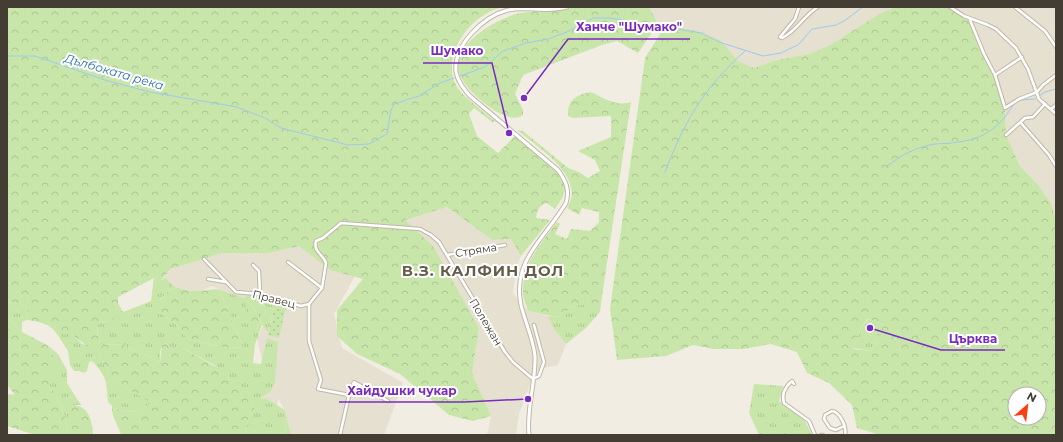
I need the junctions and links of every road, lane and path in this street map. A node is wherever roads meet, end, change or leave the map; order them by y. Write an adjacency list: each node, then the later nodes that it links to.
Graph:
1 (566, 7): 30 (street)
2 (799, 7): 3 (street)
3 (818, 7)
4 (950, 7): 6 (street)
5 (1015, 7): 7 (street)
6 (970, 19): 8 (street); 9 (street)
7 (1056, 47)
8 (1022, 57): 9 (street); 11 (street)
9 (995, 75): 11 (street)
10 (1056, 75): 11 (street)
11 (1037, 92): 12 (street)
12 (1045, 104): 14 (street); 16 (street)
13 (1056, 105): 14 (street)
14 (1051, 109): 15 (street)
15 (1056, 114)
16 (1021, 123): 17 (street); 18 (street)
17 (1006, 135)
18 (1056, 166)
19 (505, 245): 20 (street, Стряма)
20 (447, 255): 26 (street, Полежан); 30 (street, Полежан)
21 (204, 259): 25 (street, Правец)
22 (288, 262): 26 (street)
23 (253, 265): 27 (street)
24 (208, 279): 25 (street)
25 (227, 282): 27 (street, Правец)
26 (322, 288): 28 (street)
27 (260, 294): 28 (street, Правец)
28 (309, 304): 32 (street)
29 (534, 325): 30 (street)
30 (533, 379): 36 (street)
31 (794, 384): 37 (street)
32 (349, 395): 33 (street); 35 (street)
33 (388, 401)
34 (844, 426): 34 (street); 38 (street)
35 (340, 435)
36 (529, 435)
37 (816, 435)
38 (845, 435)

